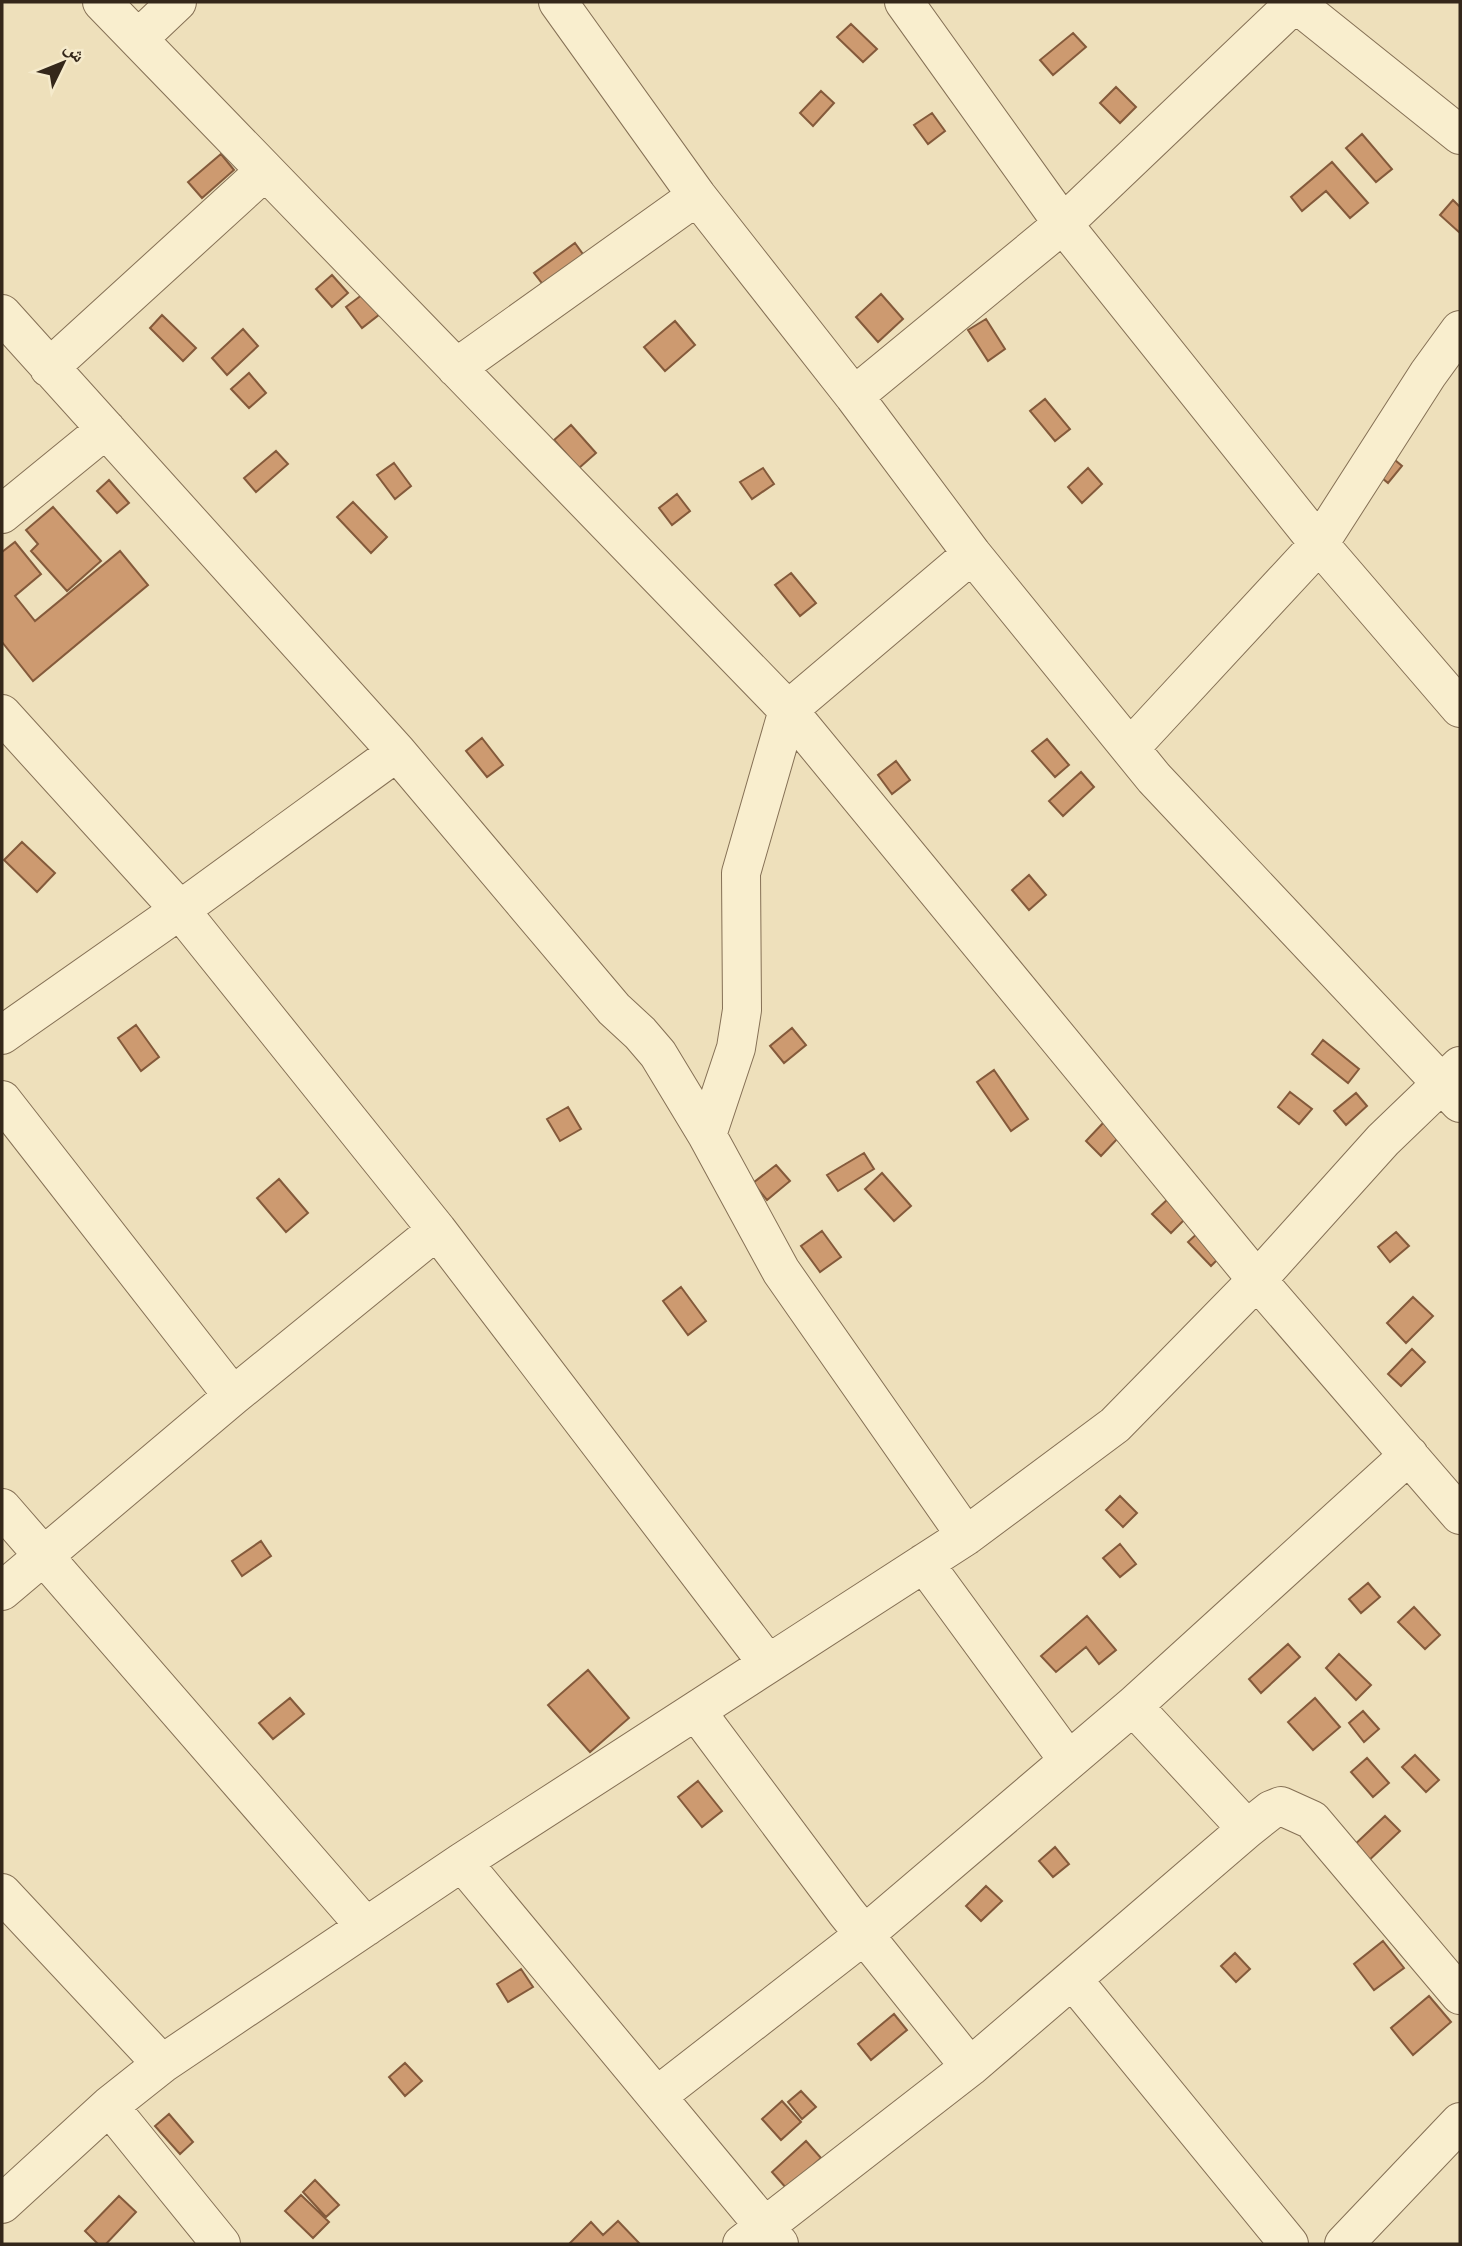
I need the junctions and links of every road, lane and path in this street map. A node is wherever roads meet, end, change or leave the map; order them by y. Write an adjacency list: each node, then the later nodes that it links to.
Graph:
1 (102, 2): 6 (street)
2 (177, 2): 6 (street)
3 (558, 2): 9 (street)
4 (904, 2): 10 (street)
5 (1295, 2): 7 (street); 10 (street)
6 (138, 39): 8 (street)
7 (1460, 135)
8 (265, 171): 13 (street); 14 (street)
9 (697, 197): 14 (street); 15 (street)
10 (1063, 224): 15 (street); 18 (street)
11 (2, 314): 13 (street)
12 (1460, 330): 18 (street)
13 (49, 368): 16 (street)
14 (456, 368): 21 (street)
15 (854, 396): 19 (street)
16 (106, 429): 17 (street); 24 (street)
17 (2, 514)
18 (1319, 544): 20 (street); 23 (street)
19 (972, 554): 21 (street); 23 (street)
20 (1460, 708)
21 (788, 710): 29 (street); 31 (street)
22 (2, 714): 25 (street)
23 (1130, 748): 27 (street)
24 (397, 752): 25 (street); 29 (street)
25 (180, 910): 26 (street); 30 (street)
26 (2, 1035)
27 (1454, 1084): 31 (street)
28 (2, 1100): 32 (street)
29 (707, 1135): 36 (street)
30 (437, 1230): 32 (street); 40 (street)
31 (1257, 1280): 33 (street); 36 (street)
32 (233, 1396): 37 (street)
33 (1409, 1455): 35 (street); 41 (street)
34 (2, 1508): 37 (street)
35 (1460, 1515)
36 (966, 1536): 38 (street)
37 (43, 1557): 39 (street); 47 (street)
38 (924, 1563): 40 (street); 43 (street)
39 (2, 1591)
40 (768, 1664): 42 (street)
41 (1133, 1706): 43 (street); 44 (street)
42 (696, 1712): 45 (street); 48 (street)
43 (1068, 1760): 48 (street)
44 (1247, 1829): 49 (street); 50 (street)
45 (462, 1862): 47 (street); 53 (street)
46 (2, 1893): 51 (street)
47 (366, 1927): 51 (street)
48 (864, 1935): 52 (street); 53 (street)
49 (1073, 1980): 52 (street); 59 (street)
50 (1460, 1994)
51 (162, 2064): 54 (street)
52 (970, 2067): 57 (street)
53 (657, 2096): 57 (street)
54 (108, 2106): 56 (street); 58 (street)
55 (1460, 2122): 60 (street)
56 (2, 2204)
57 (762, 2238)
58 (221, 2244)
59 (1290, 2244)
60 (1344, 2244)

